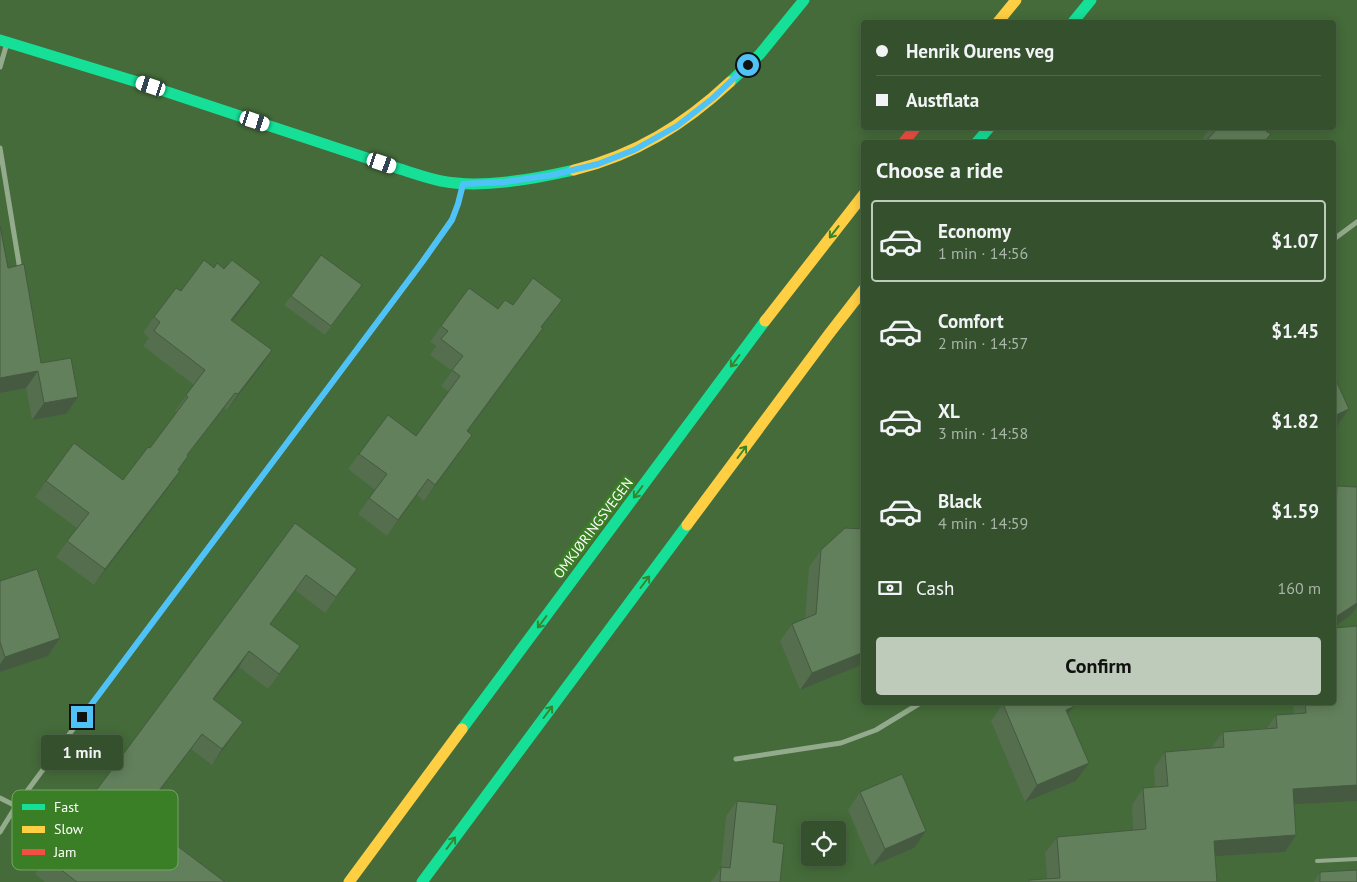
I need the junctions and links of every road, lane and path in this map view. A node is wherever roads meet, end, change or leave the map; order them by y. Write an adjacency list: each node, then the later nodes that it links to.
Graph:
1 (804, 0): 13 (main road)
2 (1016, 0): 4 (main road)
3 (1091, 0): 5 (main road)
4 (1000, 20)
5 (1075, 20)
6 (4, 41): 7 (street); 13 (main road)
7 (0, 67)
8 (913, 130): 10 (main road)
9 (987, 130): 11 (main road)
10 (906, 140)
11 (980, 140)
12 (0, 148): 17 (street)
13 (463, 184): 21 (street)
14 (861, 198): 28 (main road, OMKJØRINGSVEGEN, one-way to 28)
15 (1357, 222): 16 (street)
16 (1336, 238)
17 (20, 273)
18 (861, 293): 29 (main road, one-way to 18)
19 (917, 705): 20 (street)
20 (736, 759)
21 (28, 790)
22 (0, 798): 23 (street)
23 (12, 804)
24 (12, 812): 25 (street)
25 (0, 832)
26 (1357, 859): 27 (lane)
27 (1317, 860)
28 (349, 882)
29 (422, 882)

